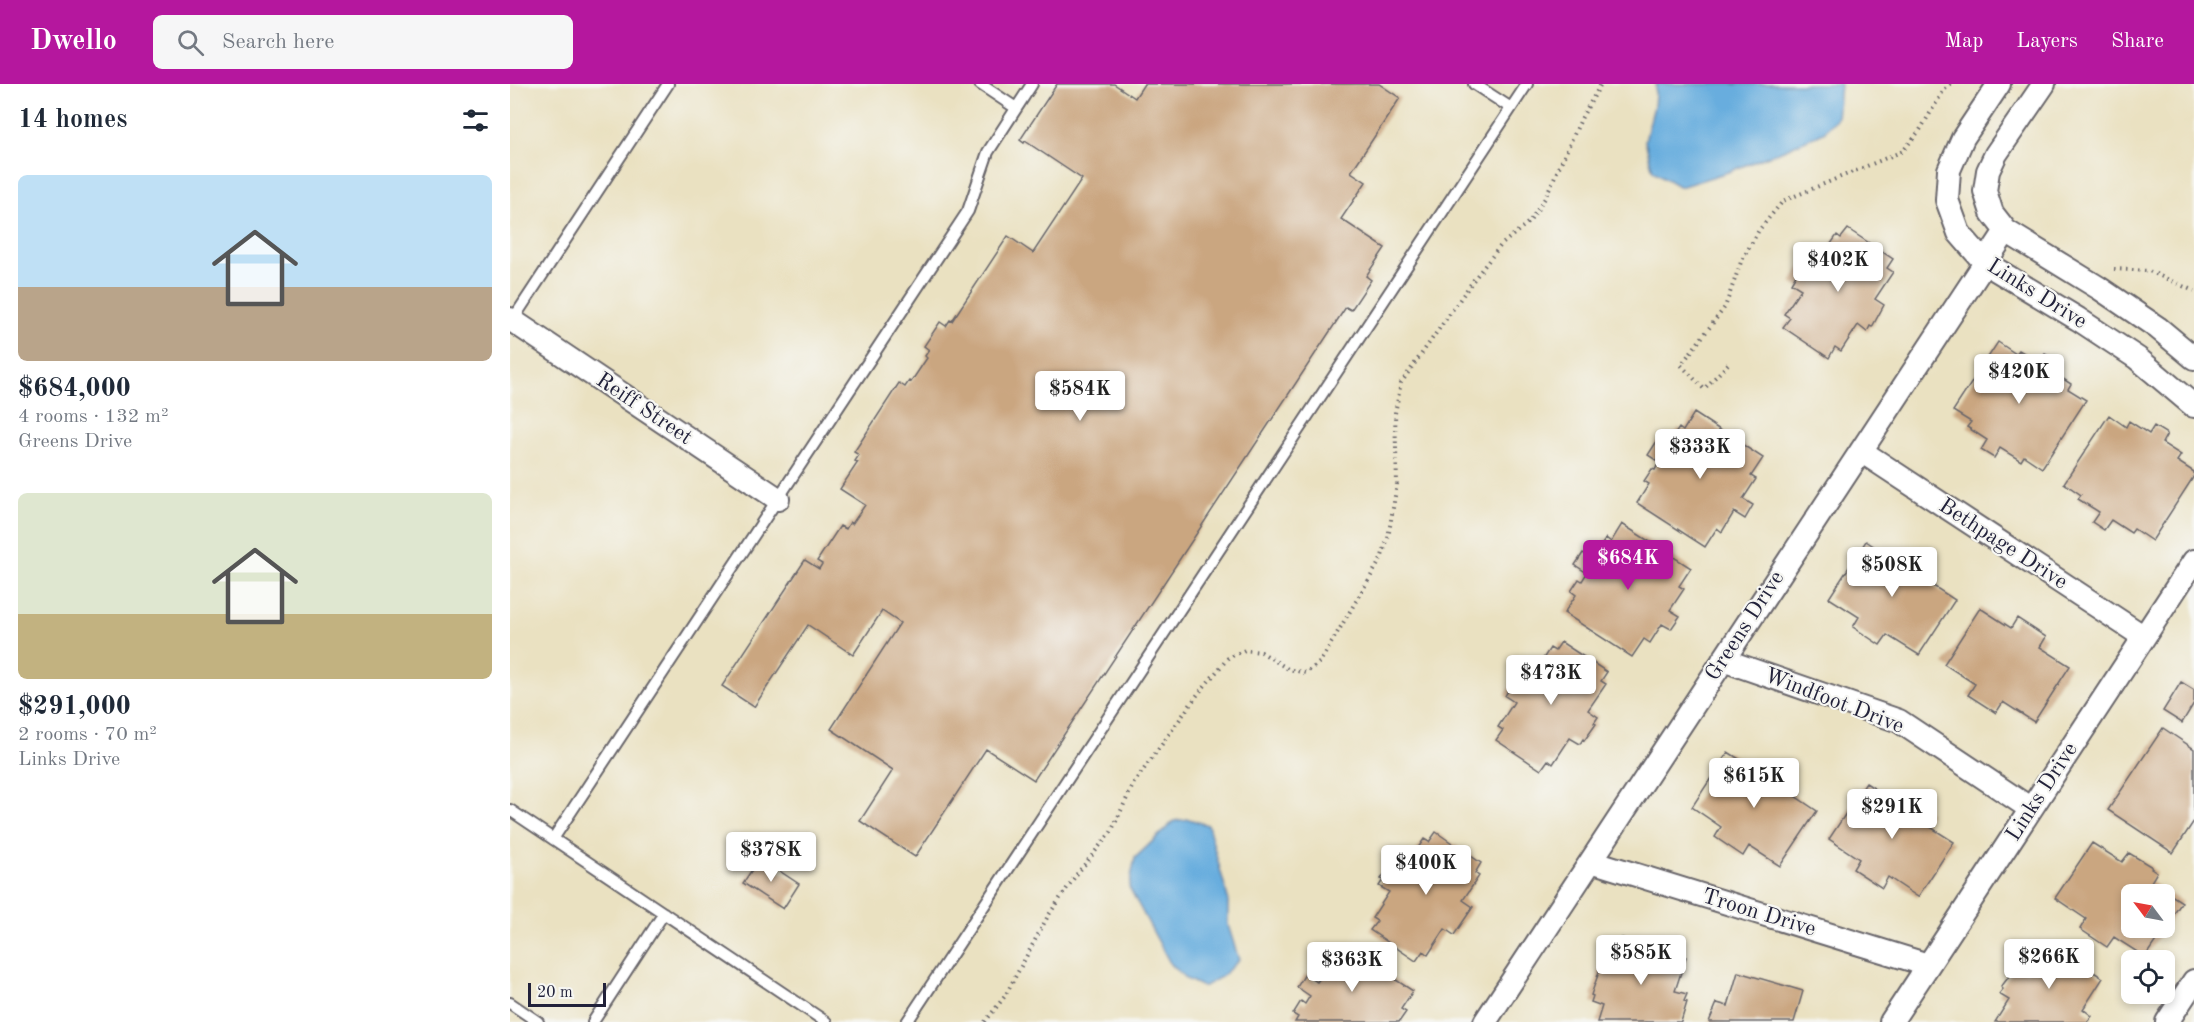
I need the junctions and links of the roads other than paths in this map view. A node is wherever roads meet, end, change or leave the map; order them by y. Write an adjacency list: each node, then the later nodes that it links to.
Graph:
1 (668, 84): 12 (lane)
2 (980, 84): 8 (lane)
3 (1032, 84): 8 (lane)
4 (1474, 84): 9 (lane)
5 (1527, 84): 9 (lane)
6 (1999, 84): 11 (street, Links Drive)
7 (2044, 84): 10 (street, Links Drive)
8 (1017, 108): 16 (lane)
9 (1511, 108): 31 (lane)
10 (2006, 231): 11 (street, Greens Drive); 13 (street, Links Drive)
11 (1985, 263): 14 (street, Links Drive); 15 (street, Greens Drive)
12 (511, 321): 16 (street, Reiff Street)
13 (2194, 358)
14 (2194, 406)
15 (1861, 450): 18 (street, Bethpage Drive); 19 (street, Greens Drive)
16 (778, 499): 22 (lane)
17 (2194, 561): 18 (street, Links Drive)
18 (2144, 637): 20 (street, Links Drive)
19 (1723, 660): 20 (street, Windfoot Drive); 23 (street, Greens Drive)
20 (2031, 808): 25 (street, Links Drive)
21 (510, 810): 22 (lane)
22 (554, 839): 24 (lane)
23 (1591, 861): 25 (street, Troon Drive); 32 (street, Greens Drive)
24 (664, 913): 29 (lane); 30 (lane)
25 (1928, 965): 33 (street, Links Drive)
26 (2194, 981): 34 (street)
27 (510, 1003): 28 (lane)
28 (538, 1022)
29 (593, 1022)
30 (826, 1022)
31 (906, 1022)
32 (1485, 1022)
33 (1891, 1022)
34 (2167, 1022)

